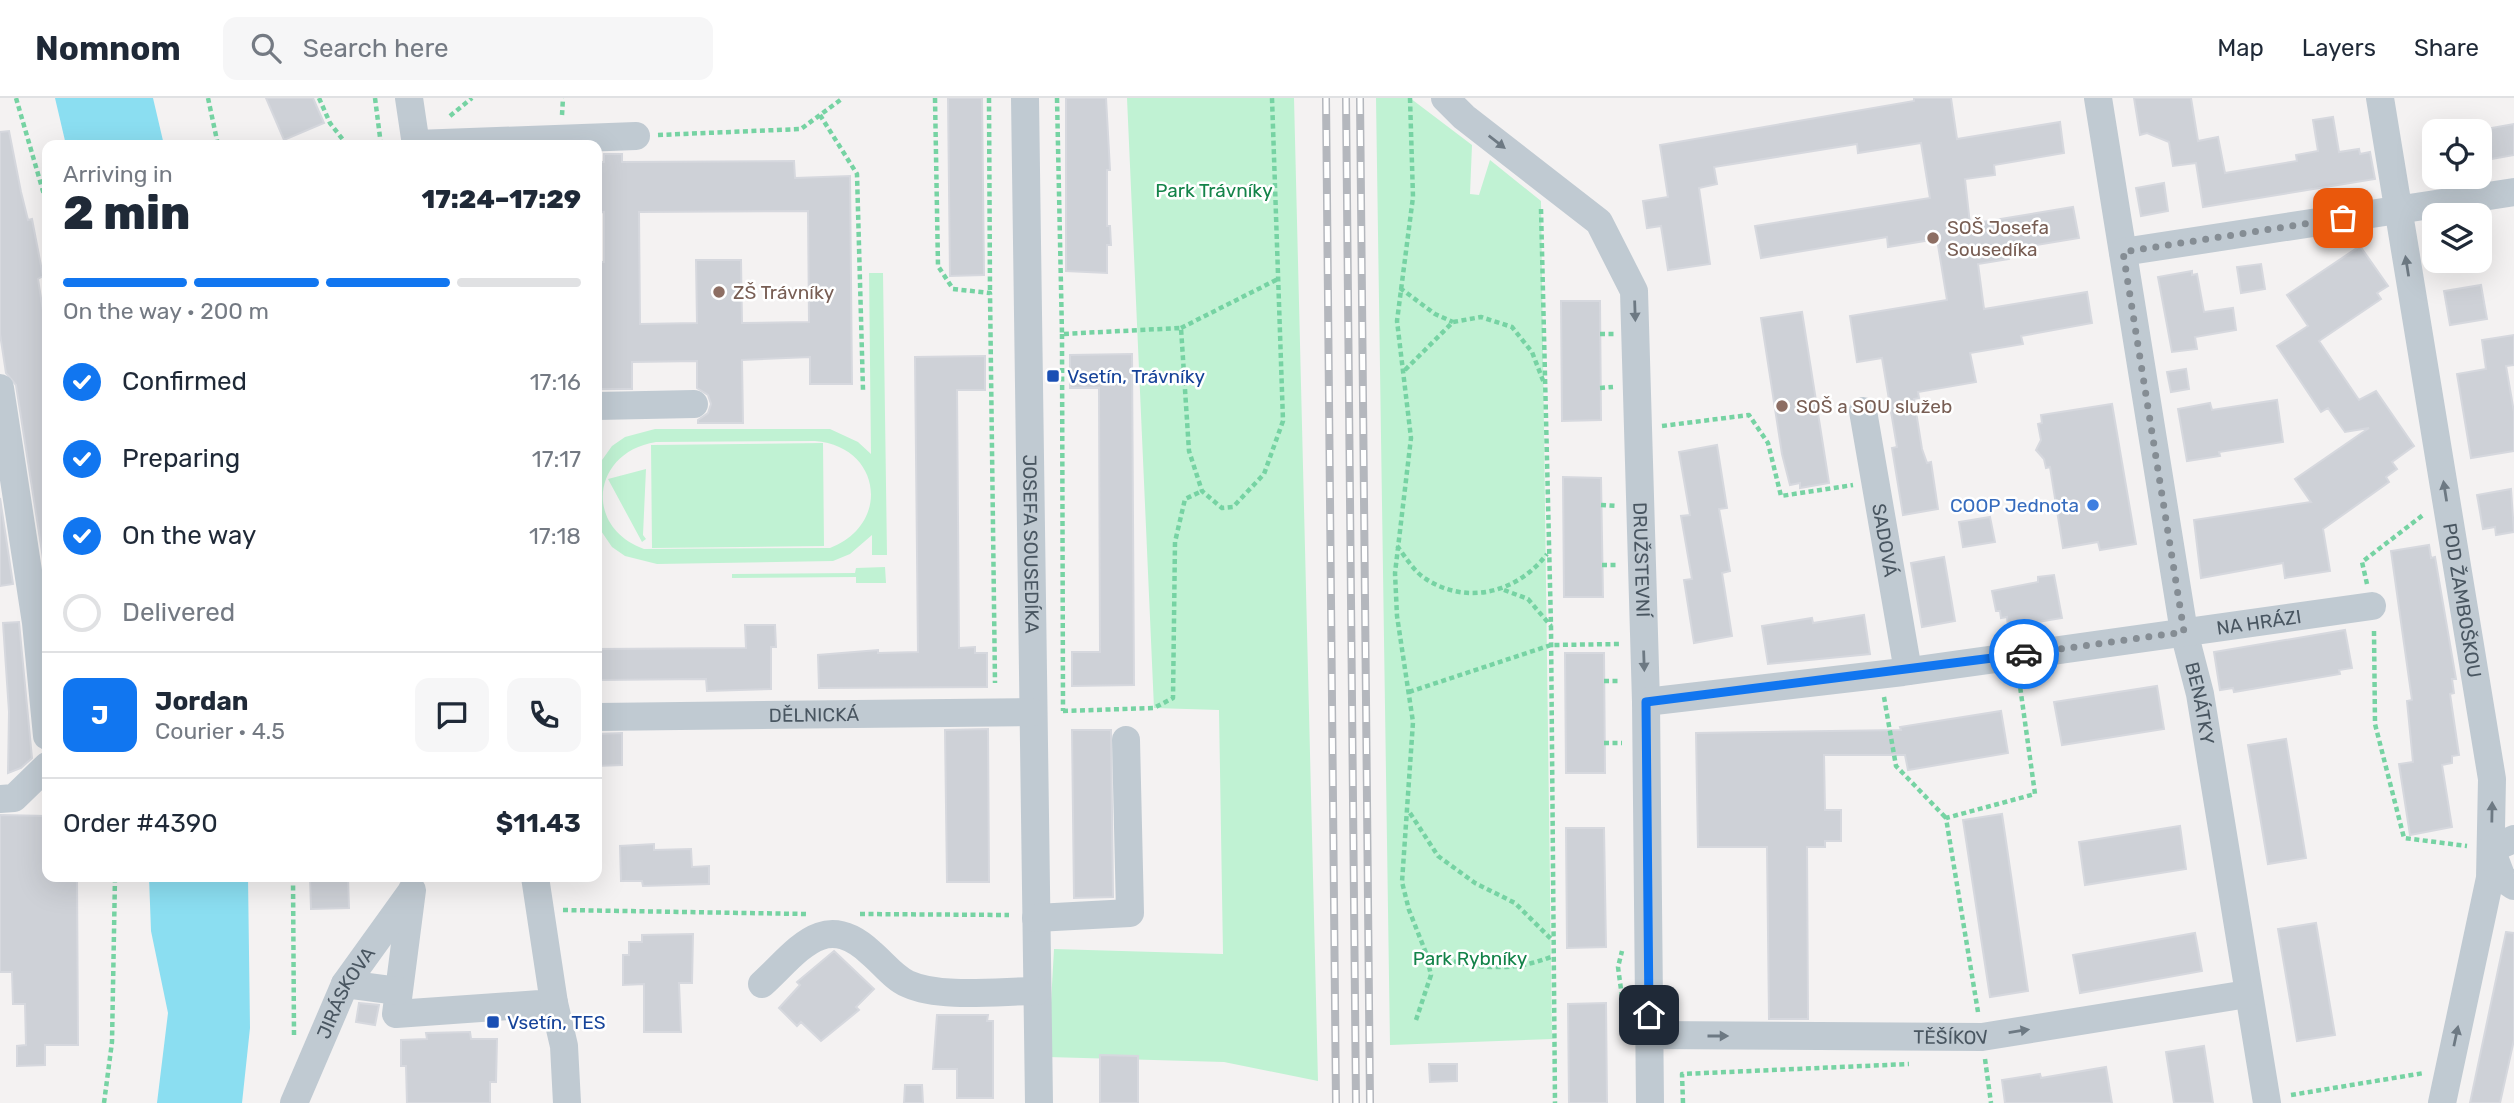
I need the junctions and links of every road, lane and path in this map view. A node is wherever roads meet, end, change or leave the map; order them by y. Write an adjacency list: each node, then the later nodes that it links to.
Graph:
1 (16, 98): 25 (path)
2 (208, 98): 20 (path)
3 (319, 98): 21 (path)
4 (375, 98): 22 (path)
5 (409, 98): 23 (street)
6 (472, 98): 18 (path)
7 (844, 98): 17 (path)
8 (935, 98): 32 (path)
9 (989, 98): 32 (path)
10 (1025, 98): 70 (street, JOSEFA SOUSEDÍKA)
11 (1057, 98): 35 (path)
12 (1272, 98): 30 (path)
13 (1410, 98): 31 (path)
14 (1445, 98): 43 (street, DRUŽSTEVNÍ, one-way to 43)
15 (2098, 98): 29 (street, BENÁTKY)
16 (2380, 98): 28 (street, POD ŽAMBOŠKOU)
17 (820, 115): 19 (path); 39 (path)
18 (445, 118)
19 (636, 135): 24 (street)
20 (217, 140)
21 (343, 140)
22 (380, 140)
23 (415, 140)
24 (583, 140)
25 (42, 188)
26 (2514, 192): 28 (street)
27 (1541, 201): 37 (path)
28 (2398, 210): 29 (street); 47 (street, POD ŽAMBOŠKOU, one-way to 28)
29 (2123, 252): 58 (street, BENÁTKY)
30 (1278, 279): 34 (path); 46 (path)
31 (1400, 288): 33 (path); 36 (path)
32 (990, 293): 66 (path)
33 (1453, 322): 36 (path); 37 (path)
34 (1181, 328): 35 (path); 46 (path)
35 (1062, 334): 69 (path)
36 (1405, 370): 50 (path)
37 (1545, 387): 51 (path)
38 (0, 388): 44 (street)
39 (863, 390)
40 (694, 404): 41 (street)
41 (602, 406)
42 (1863, 411): 45 (street, SADOVÁ)
43 (1638, 429): 45 (path); 68 (street, DRUŽSTEVNÍ, one-way to 68)
44 (4, 440): 56 (street)
45 (1875, 482): 63 (street, SADOVÁ)
46 (1202, 491): 69 (path)
47 (2446, 497): 55 (path); 79 (street, POD ŽAMBOŠKOU, one-way to 47)
48 (1601, 505): 49 (path)
49 (1622, 506)
50 (1397, 546): 54 (path); 67 (path)
51 (1547, 553): 54 (path); 57 (path)
52 (1602, 565): 53 (path)
53 (1622, 565)
54 (1503, 590): 57 (path)
55 (2372, 606): 58 (street, NA HRÁZI); 79 (path)
56 (41, 622): 59 (street)
57 (1551, 626): 60 (path)
58 (2184, 632): 62 (street, NA HRÁZI); 96 (street, BENÁTKY)
59 (42, 641)
60 (1551, 645): 61 (path); 67 (path); 89 (path)
61 (1622, 645)
62 (2015, 656): 63 (street, NA HRÁZI); 78 (path)
63 (1894, 672): 68 (street, NA HRÁZI); 78 (path)
64 (1604, 681): 65 (path)
65 (1622, 681)
66 (995, 683)
67 (1409, 692): 77 (path)
68 (1646, 702): 99 (street, DRUŽSTEVNÍ)
69 (1063, 711): 70 (path)
70 (1032, 712): 71 (street, DĚLNICKÁ); 88 (street, JOSEFA SOUSEDÍKA)
71 (602, 717)
72 (1126, 740): 88 (street)
73 (1604, 743): 74 (path)
74 (1623, 743)
75 (42, 771): 76 (street)
76 (0, 799)
77 (1409, 812): 89 (path); 90 (path)
78 (1947, 818): 100 (path)
79 (2502, 844): 84 (street); 102 (street, POD ŽAMBOŠKOU, one-way to 79)
80 (115, 882): 104 (path)
81 (293, 882): 101 (path)
82 (537, 882): 85 (street)
83 (413, 883): 92 (street, JIRÁSKOVA); 94 (street, JIRÁSKOVA)
84 (2514, 886)
85 (541, 909): 86 (path); 97 (street)
86 (813, 914)
87 (855, 914): 88 (path)
88 (1022, 916): 95 (street, JOSEFA SOUSEDÍKA)
89 (1553, 940): 91 (path)
90 (1426, 953): 91 (path); 98 (path)
91 (1553, 956): 108 (path)
92 (345, 984): 94 (street); 105 (street, JIRÁSKOVA)
93 (762, 984): 95 (street)
94 (398, 991): 97 (street)
95 (1037, 991): 107 (street, JOSEFA SOUSEDÍKA)
96 (2247, 994): 100 (street, TĚŠÍKOV, one-way to 96); 103 (street, BENÁTKY)
97 (554, 1003): 106 (street)
98 (1416, 1020)
99 (1650, 1035): 100 (street, TĚŠÍKOV, one-way to 100); 109 (street, DRUŽSTEVNÍ)
100 (1982, 1037): 110 (path)
101 (294, 1044)
102 (2449, 1069): 103 (path); 111 (street, POD ŽAMBOŠKOU)
103 (2267, 1101)
104 (104, 1103)
105 (294, 1103)
106 (567, 1103)
107 (1039, 1103)
108 (1555, 1103)
109 (1650, 1103)
110 (1991, 1103)
111 (2442, 1103)

